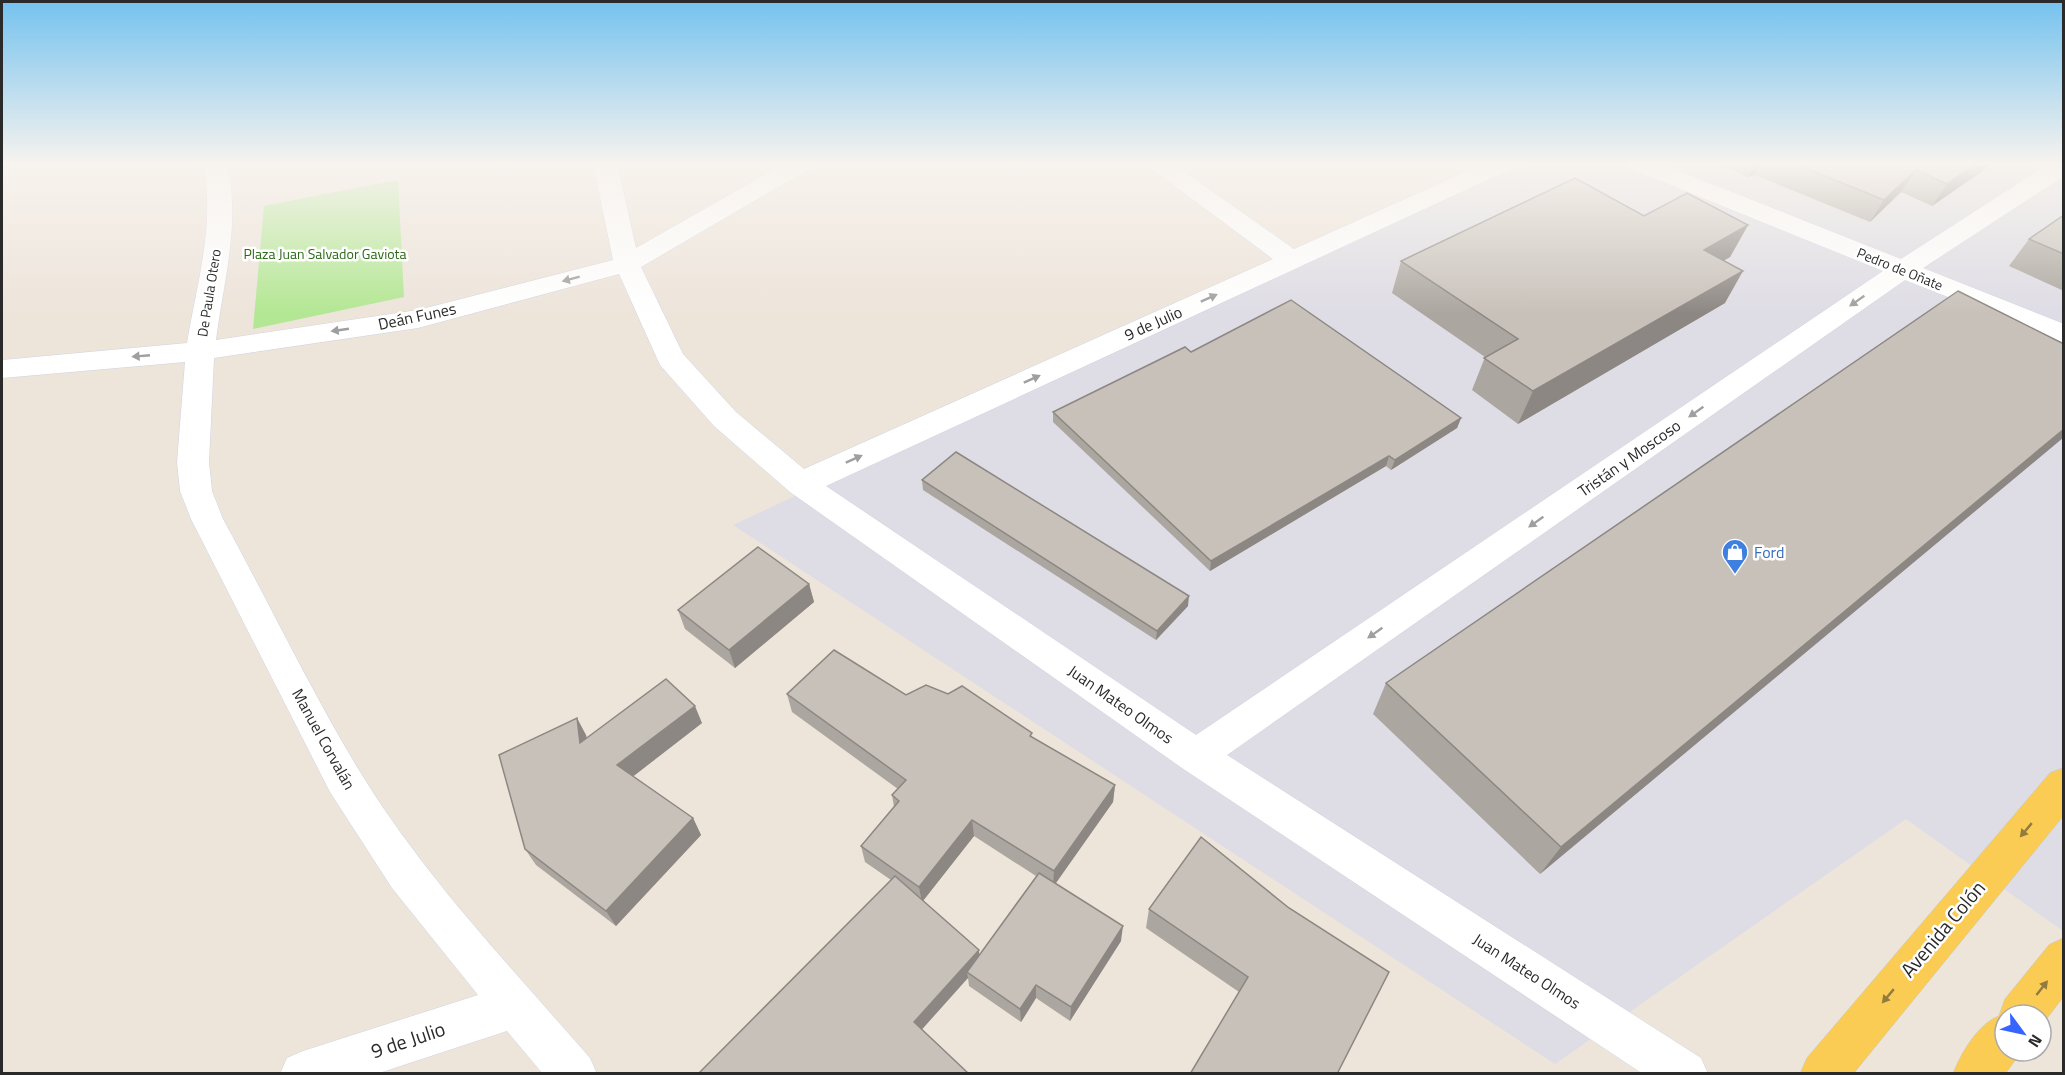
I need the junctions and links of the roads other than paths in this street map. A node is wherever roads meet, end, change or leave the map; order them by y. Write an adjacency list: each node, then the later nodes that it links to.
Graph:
1 (219, 213): 12 (street, De Paula Otero)
2 (616, 213): 9 (street, Juan Mateo Olmos)
3 (716, 213): 9 (street, Deán Funes)
4 (1226, 213): 8 (street)
5 (1395, 213): 8 (street, 9 de Julio)
6 (1761, 213): 10 (street, Pedro de Oñate)
7 (1990, 213): 10 (street, Tristán y Moscoso)
8 (1292, 260): 14 (street, 9 de Julio, one-way to 8)
9 (627, 264): 12 (street, Deán Funes, one-way to 12); 14 (street, Juan Mateo Olmos)
10 (1902, 270): 11 (street, Pedro de Oñate); 15 (street, Tristán y Moscoso, one-way to 15)
11 (2064, 334)
12 (200, 351): 13 (street, Deán Funes, one-way to 13); 19 (street, Manuel Corvalán)
13 (2, 369)
14 (801, 484): 15 (street, Juan Mateo Olmos)
15 (1196, 756): 23 (street, Juan Mateo Olmos)
16 (2064, 785): 24 (main road, Avenida Colón, one-way to 24)
17 (2064, 960): 18 (main road, one-way to 17)
18 (2030, 1003)
19 (513, 1006): 21 (street, 9 de Julio); 22 (street, Manuel Corvalán)
20 (1993, 1052): 25 (main road)
21 (303, 1074)
22 (574, 1074)
23 (1685, 1074)
24 (1823, 1074)
25 (1976, 1074)

